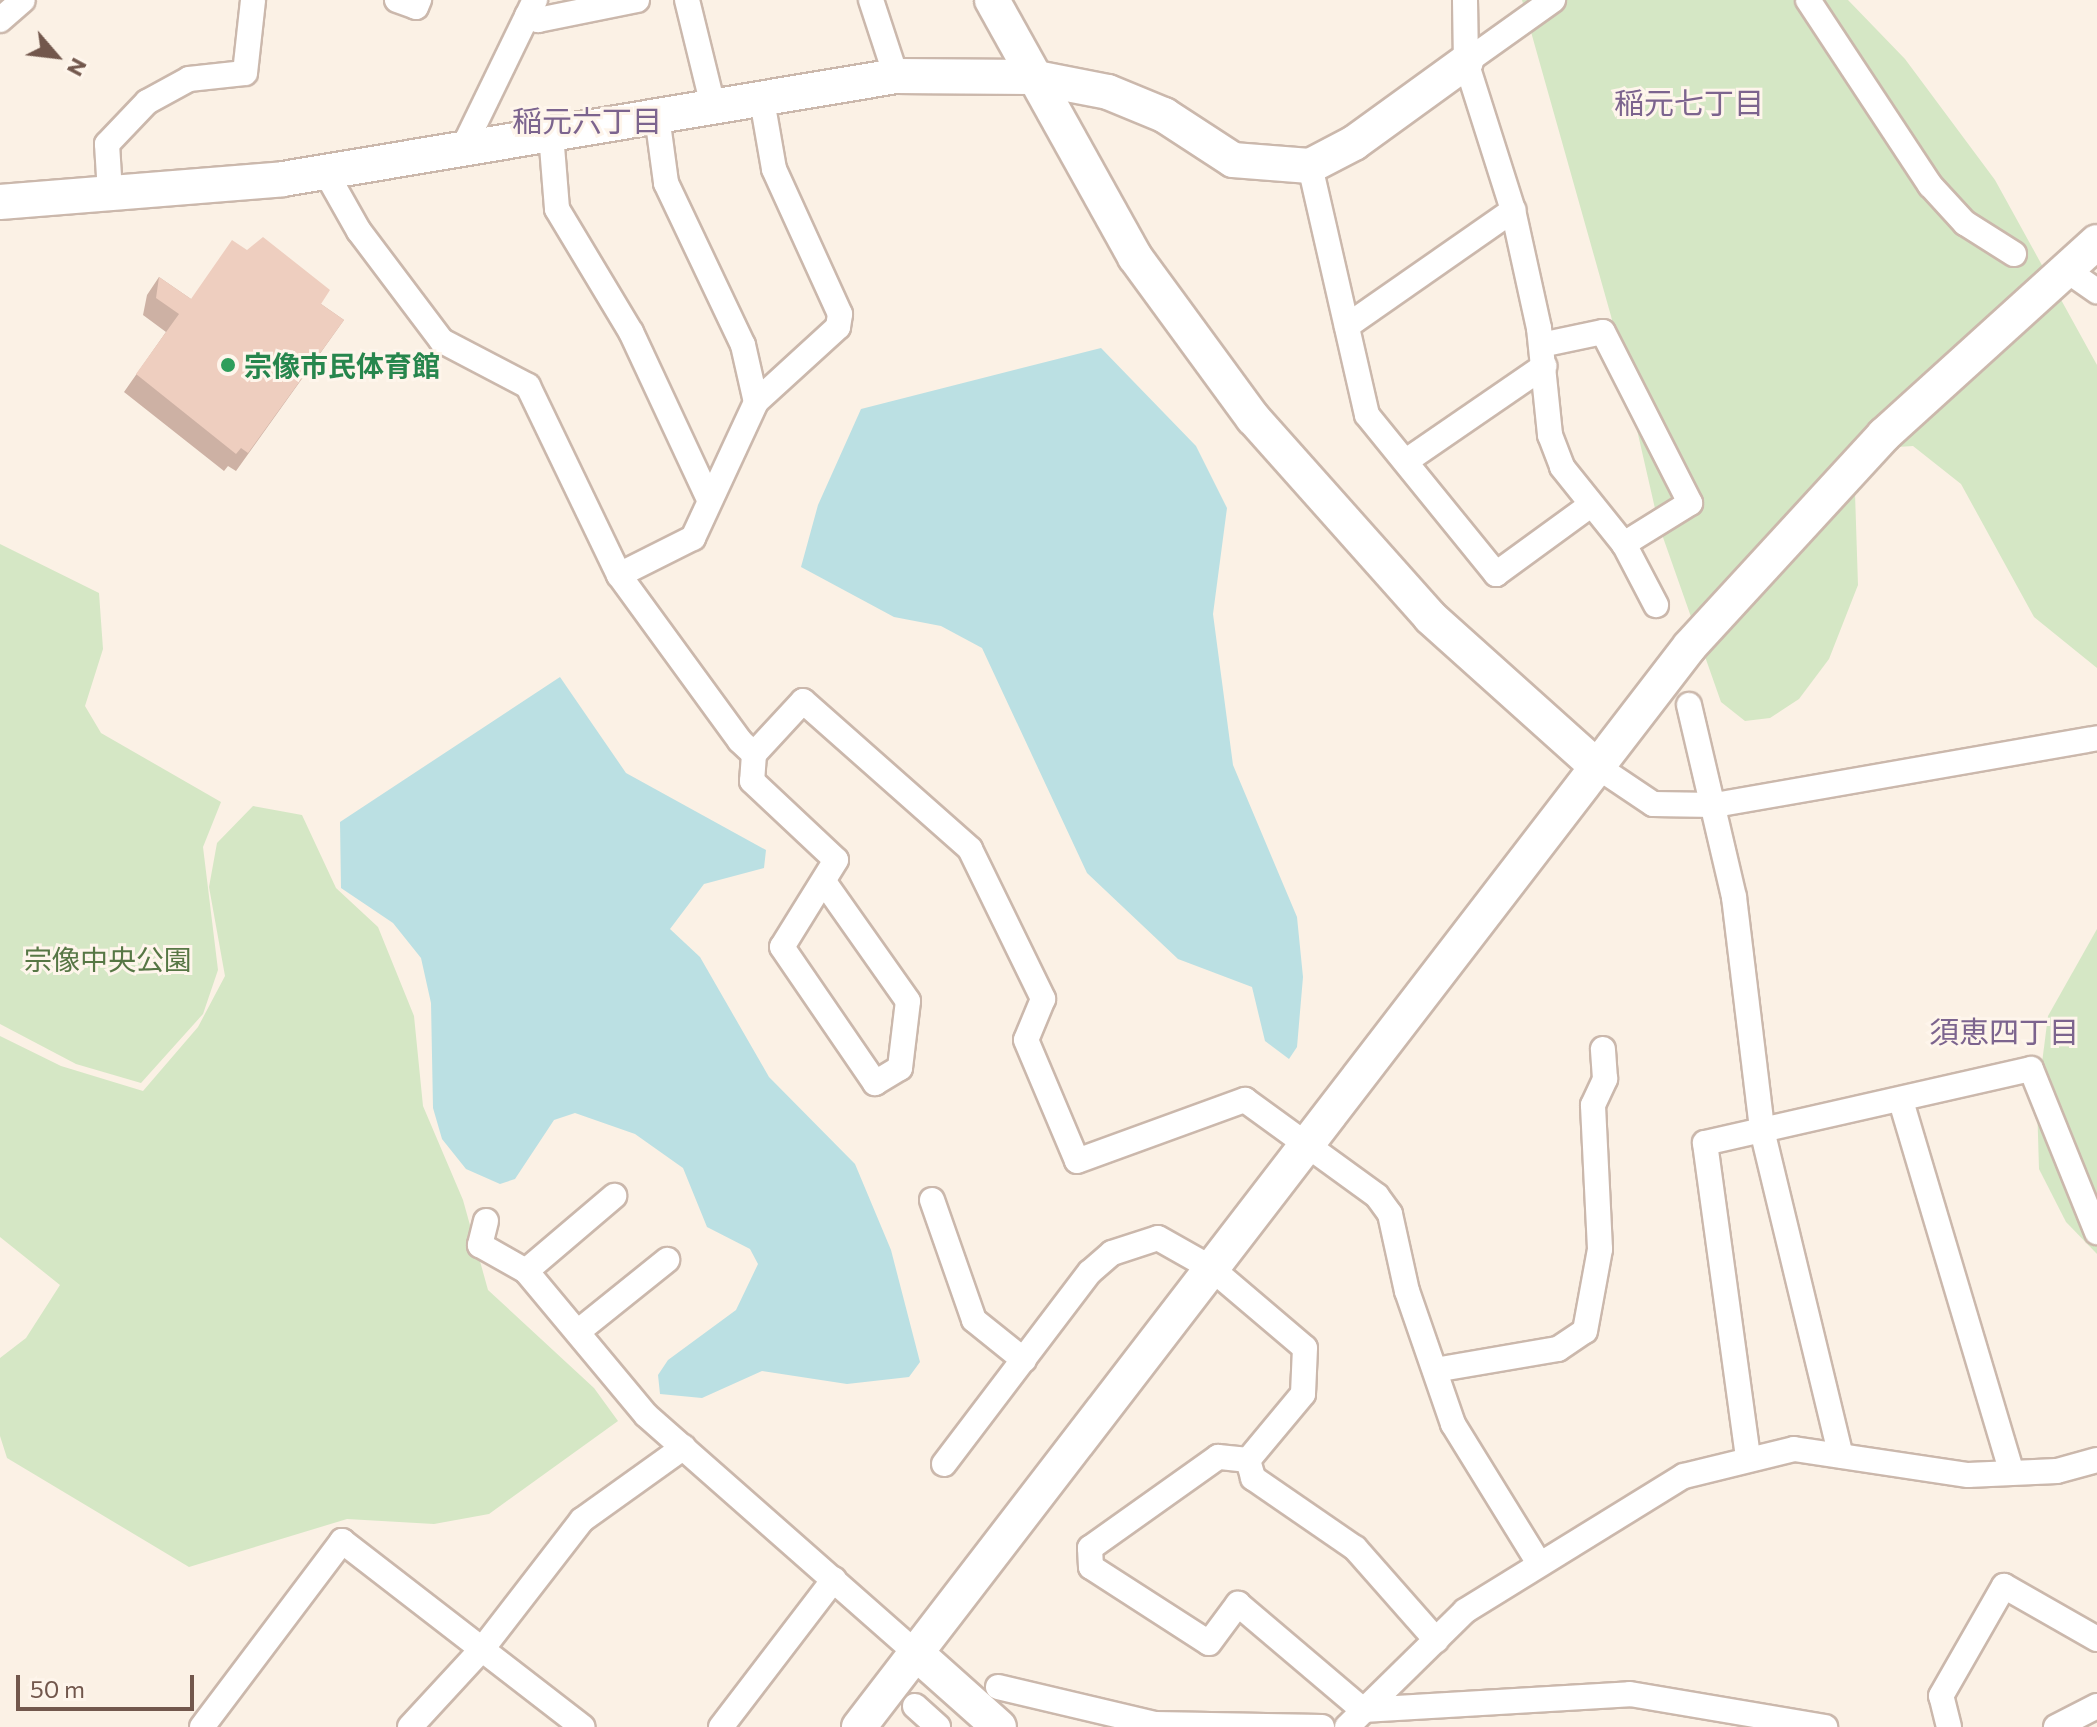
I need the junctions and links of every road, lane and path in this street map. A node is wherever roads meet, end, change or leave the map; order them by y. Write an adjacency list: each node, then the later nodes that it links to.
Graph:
1 (23, 0): 13 (street)
2 (253, 0): 24 (street)
3 (397, 0): 4 (street)
4 (419, 0)
5 (637, 0): 12 (street)
6 (687, 0): 18 (street)
7 (871, 0): 15 (street)
8 (992, 0): 16 (street)
9 (1465, 0): 14 (street)
10 (1553, 0): 14 (street)
11 (1808, 0): 28 (street)
12 (532, 4): 21 (street)
13 (0, 20)
14 (1466, 62): 22 (street); 26 (street)
15 (896, 76): 16 (street); 17 (street)
16 (1031, 77): 22 (street); 43 (street)
17 (762, 100): 18 (street); 33 (street)
18 (713, 106): 19 (street)
19 (657, 116): 20 (street); 33 (street)
20 (551, 134): 21 (street); 35 (street)
21 (463, 148): 23 (street)
22 (1310, 166): 31 (street)
23 (325, 171): 24 (street); 38 (street)
24 (110, 193): 25 (street)
25 (0, 202)
26 (1513, 210): 31 (street); 32 (street)
27 (2097, 242): 29 (street)
28 (2014, 254)
29 (2065, 269): 30 (street); 43 (street)
30 (2097, 291)
31 (1347, 326): 34 (street)
32 (1542, 356): 34 (street); 36 (street); 37 (street)
33 (756, 402): 35 (street)
34 (1406, 461): 36 (street)
35 (709, 499): 38 (street)
36 (1588, 507): 37 (street)
37 (1624, 544): 39 (street)
38 (619, 575): 42 (street)
39 (1656, 605)
40 (1689, 705): 44 (street)
41 (2097, 738): 44 (street)
42 (754, 754): 45 (street); 49 (street)
43 (1595, 765): 44 (street); 49 (street)
44 (1715, 805): 48 (street)
45 (824, 882): 45 (street)
46 (1603, 1049): 59 (street)
47 (1901, 1101): 48 (street); 53 (street); 66 (street)
48 (1762, 1130): 61 (street); 62 (street)
49 (1302, 1147): 55 (street); 59 (street)
50 (614, 1196): 56 (street)
51 (932, 1200): 58 (street)
52 (486, 1221): 56 (street)
53 (2097, 1232)
54 (667, 1260): 57 (street)
55 (1211, 1268): 58 (street); 63 (street); 72 (street)
56 (526, 1271): 57 (street)
57 (580, 1330): 60 (street)
58 (1024, 1360): 65 (street)
59 (1435, 1370): 67 (street)
60 (684, 1447): 68 (street); 71 (street)
61 (1841, 1456): 62 (street); 66 (street)
62 (1748, 1457): 67 (street)
63 (1248, 1460): 70 (street); 76 (street)
64 (2097, 1460): 66 (street)
65 (944, 1464)
66 (2011, 1471)
67 (1539, 1563): 70 (street)
68 (834, 1579): 72 (street); 80 (street)
69 (2097, 1639): 86 (street)
70 (1436, 1640): 76 (street)
71 (483, 1648): 77 (street); 78 (street); 79 (street)
72 (916, 1653): 81 (street); 83 (street)
73 (998, 1687): 84 (street)
74 (915, 1706): 82 (street)
75 (2097, 1706): 87 (street)
76 (1355, 1719): 85 (street)
77 (202, 1727)
78 (410, 1727)
79 (583, 1727)
80 (721, 1727)
81 (859, 1727)
82 (938, 1727)
83 (999, 1727)
84 (1322, 1727)
85 (1825, 1727)
86 (1949, 1727)
87 (2056, 1727)

